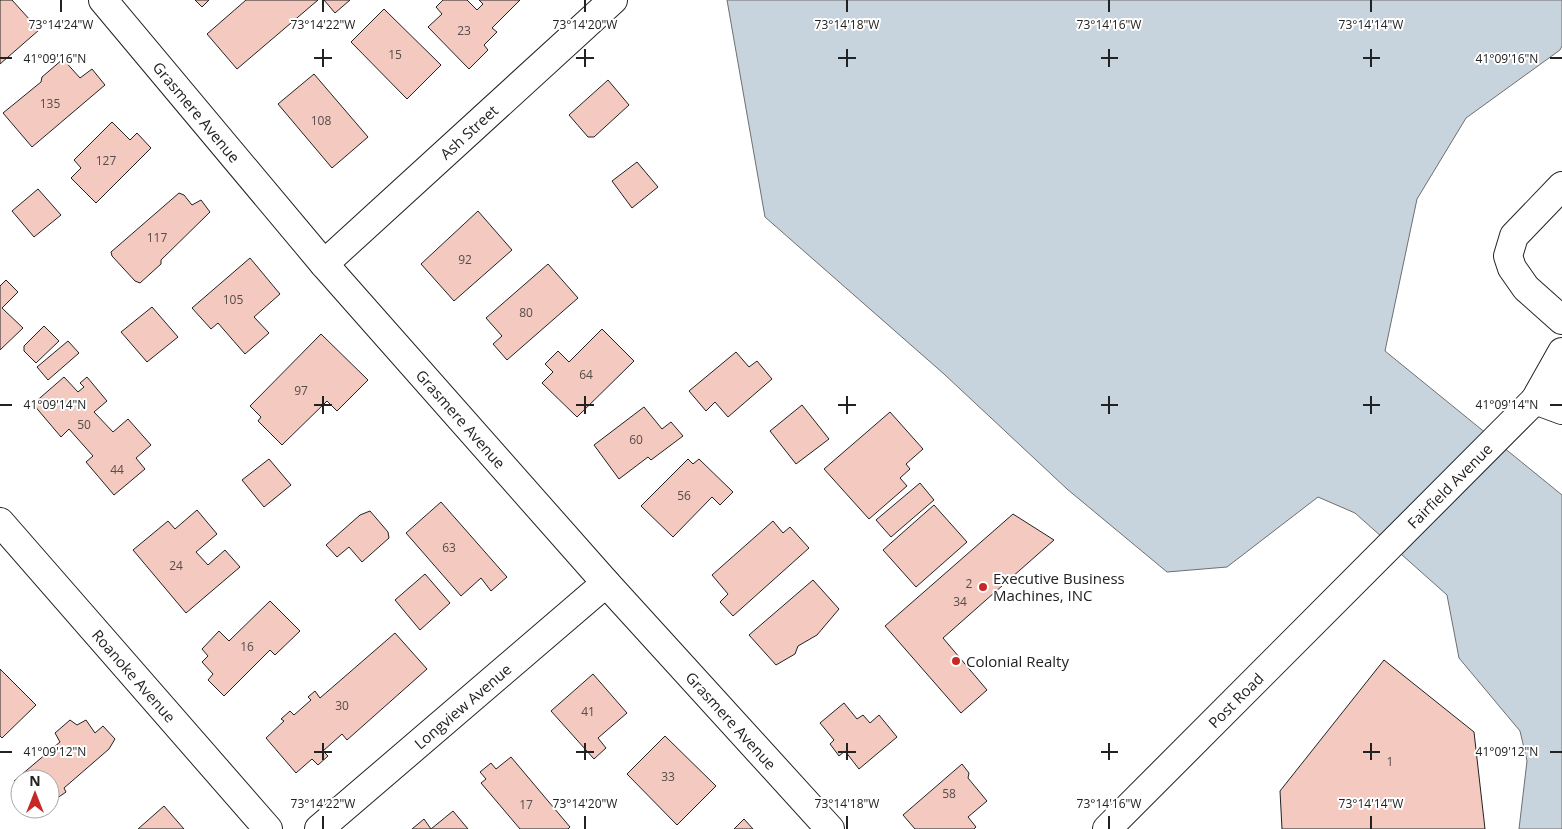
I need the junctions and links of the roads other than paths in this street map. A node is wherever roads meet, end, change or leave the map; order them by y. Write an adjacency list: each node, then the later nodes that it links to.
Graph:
1 (103, 0): 4 (street, Grasmere Avenue)
2 (613, 0): 4 (street, Ash Street)
3 (1562, 186): 5 (street)
4 (324, 264): 12 (street, Grasmere Avenue)
5 (1562, 320)
6 (1562, 352): 8 (street, Fairfield Avenue)
7 (1562, 385): 8 (street, Fairfield Avenue)
8 (1535, 400): 9 (street); 11 (street, Fairfield Avenue)
9 (1562, 410)
10 (0, 522): 13 (street, Roanoke Avenue)
11 (1364, 572): 16 (street, Post Road)
12 (606, 583): 14 (street, Longview Avenue); 15 (street, Grasmere Avenue)
13 (268, 829)
14 (319, 829)
15 (830, 829)
16 (1107, 829)

